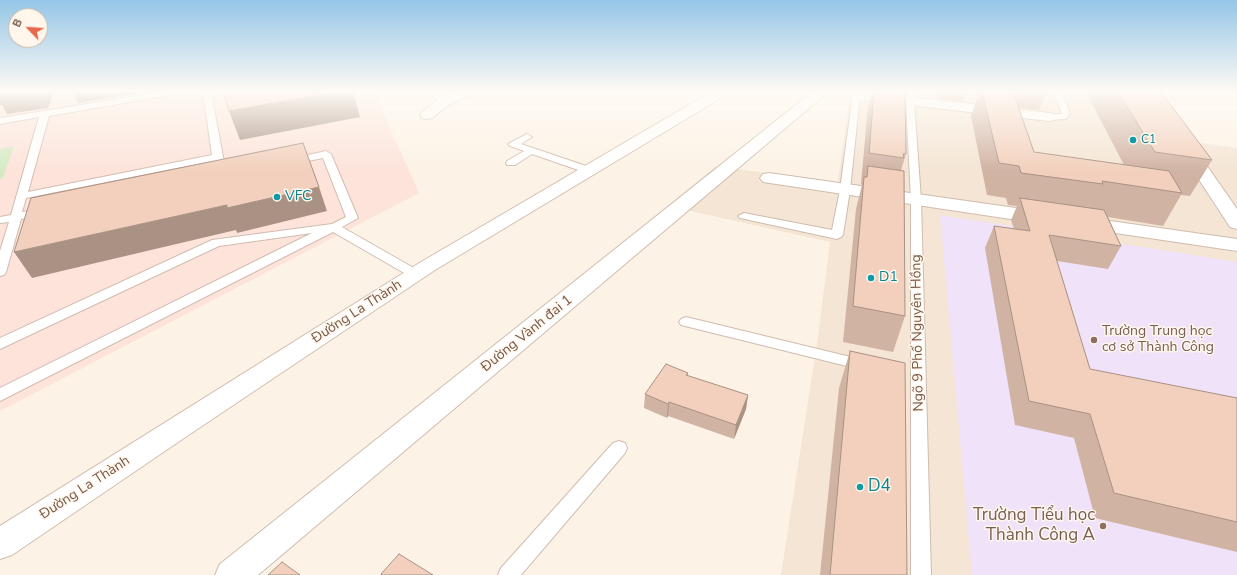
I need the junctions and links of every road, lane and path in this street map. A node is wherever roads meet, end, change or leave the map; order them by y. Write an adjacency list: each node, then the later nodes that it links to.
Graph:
1 (12, 119): 8 (lane)
2 (43, 119): 19 (lane)
3 (212, 119): 12 (lane)
4 (675, 119): 15 (street, Đường La Thành)
5 (788, 119): 38 (street, Đường Vành đai 1)
6 (853, 119): 18 (lane)
7 (912, 119): 20 (lane, Ngõ 9 Phố Nguyên Hồng)
8 (0, 121)
9 (527, 137): 11 (lane)
10 (1180, 138): 25 (street)
11 (532, 150): 13 (lane); 15 (lane)
12 (218, 157): 16 (lane); 19 (lane)
13 (511, 163)
14 (281, 164): 26 (lane)
15 (588, 170): 29 (street, Đường La Thành)
16 (214, 177)
17 (769, 178): 18 (street)
18 (845, 190): 20 (street); 22 (lane)
19 (22, 196): 23 (lane)
20 (916, 200): 27 (street); 34 (lane, Ngõ 9 Phố Nguyên Hồng)
21 (54, 210): 23 (lane)
22 (744, 216)
23 (16, 217): 24 (lane); 28 (lane)
24 (0, 220)
25 (1237, 223)
26 (333, 227): 29 (lane); 31 (lane); 35 (lane)
27 (1237, 245)
28 (0, 272)
29 (415, 274): 37 (street, Đường La Thành)
30 (686, 322): 32 (lane)
31 (0, 344)
32 (874, 368)
33 (904, 375): 34 (lane)
34 (919, 379): 40 (lane, Ngõ 9 Phố Nguyên Hồng)
35 (0, 395)
36 (619, 448): 39 (lane)
37 (0, 544)
38 (232, 575)
39 (508, 575)
40 (921, 575)

